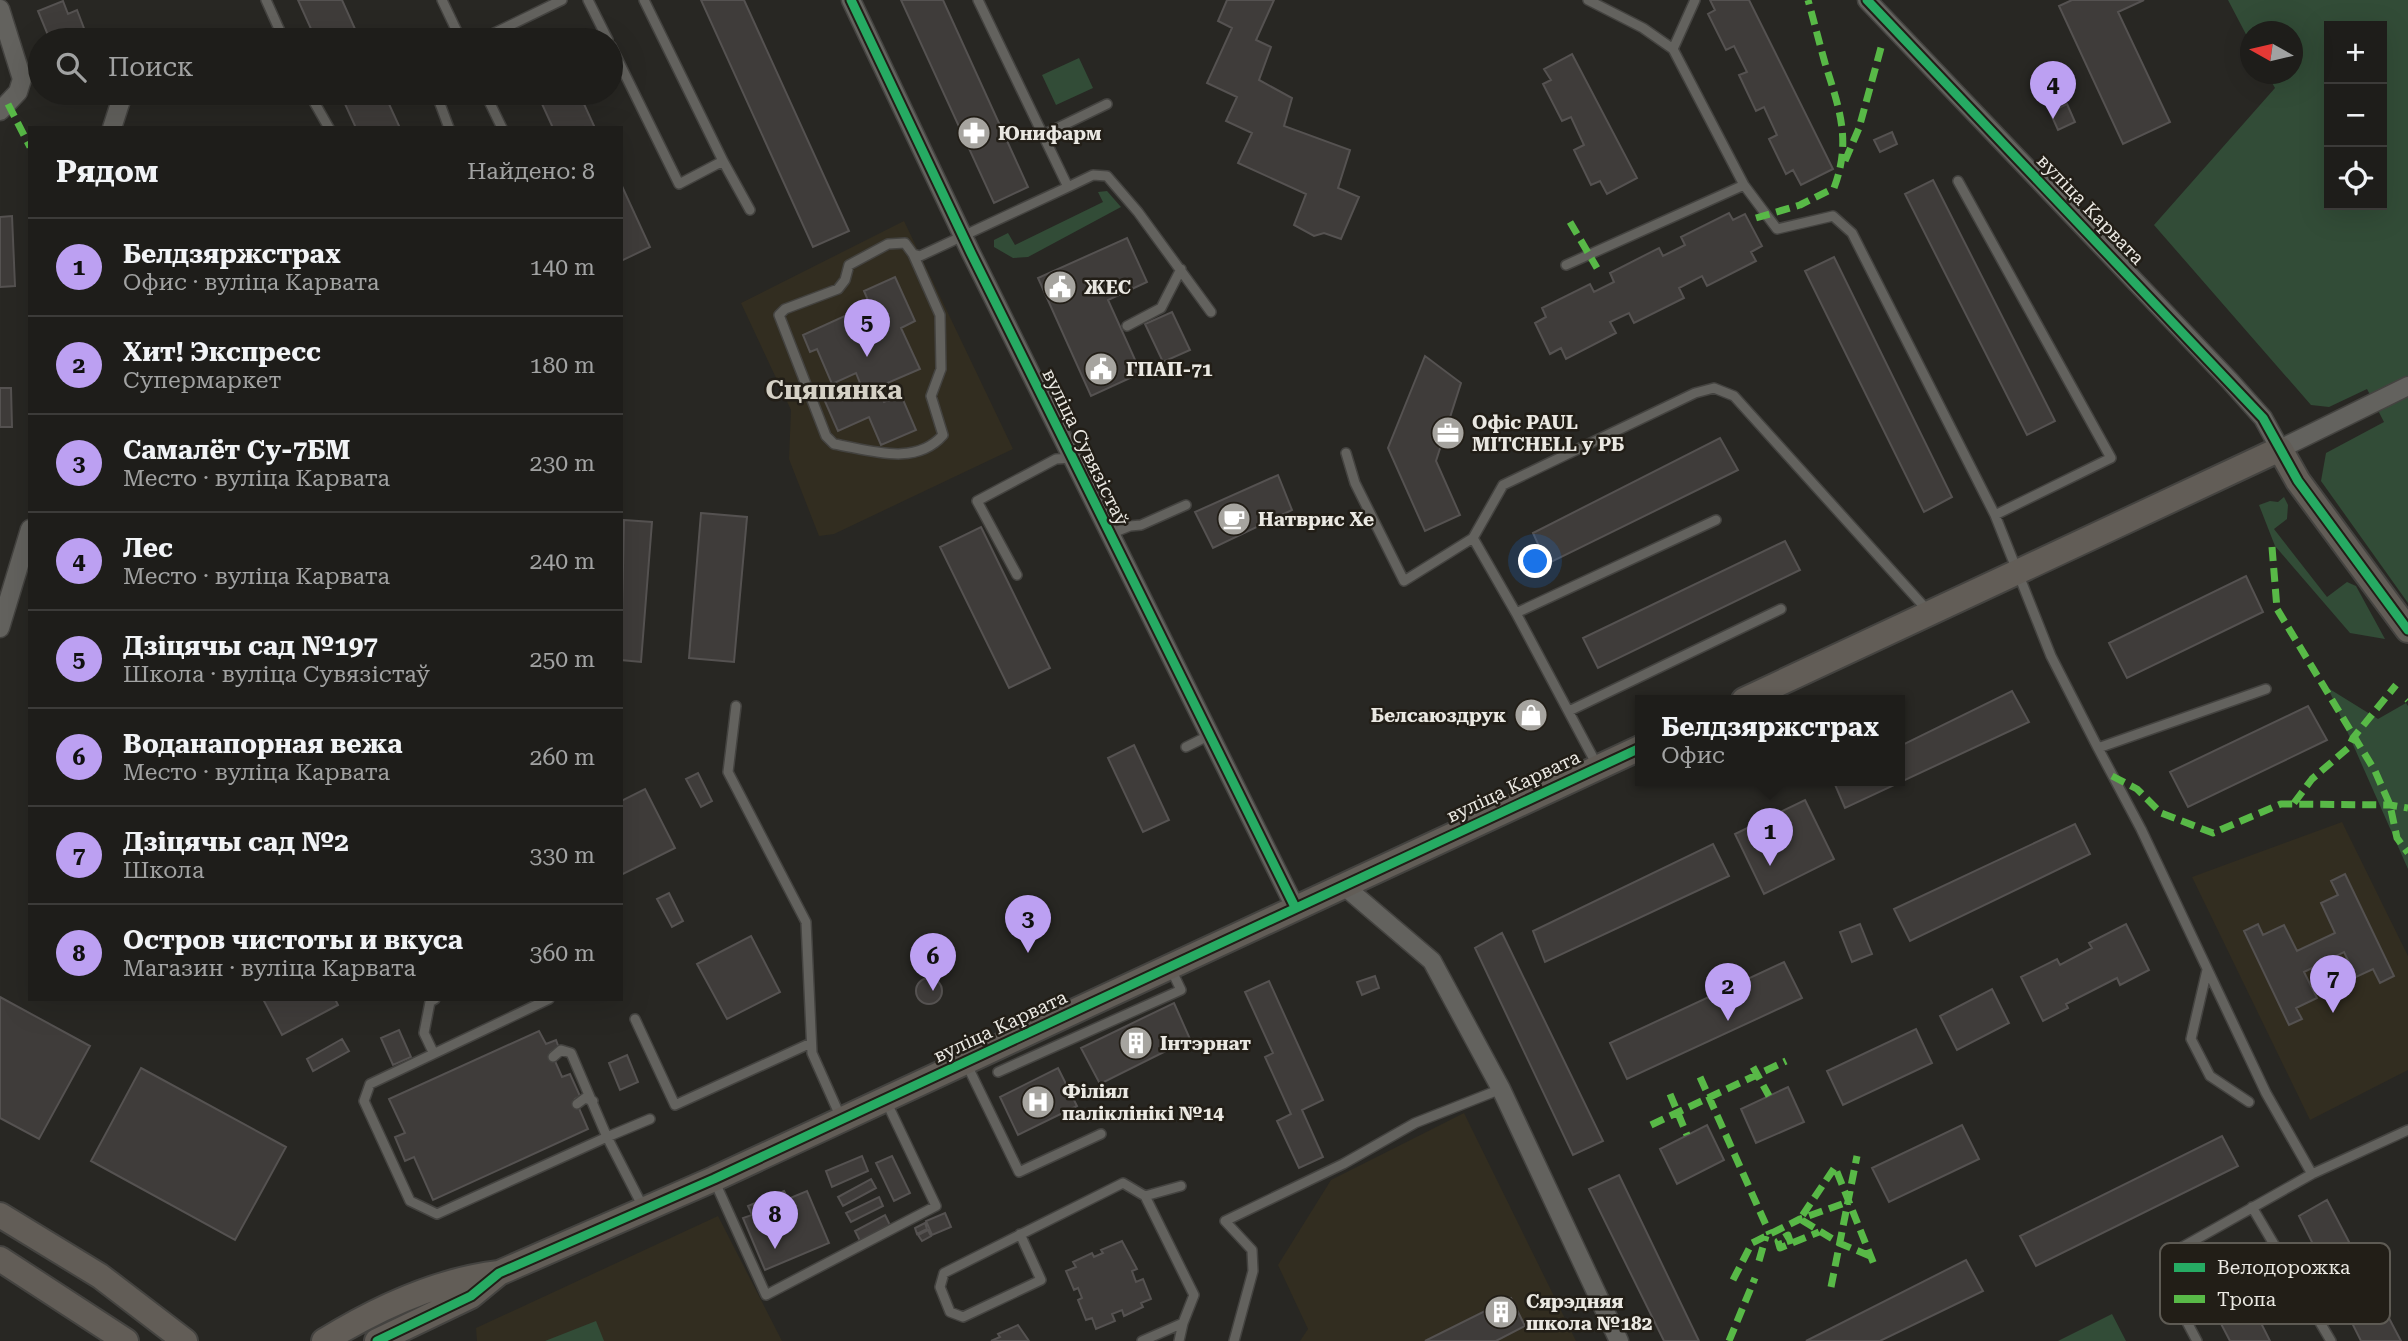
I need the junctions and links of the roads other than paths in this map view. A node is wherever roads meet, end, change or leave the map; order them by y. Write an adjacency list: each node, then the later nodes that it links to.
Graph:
1 (266, 0): 12 (lane)
2 (442, 0): 13 (lane)
3 (562, 0): 14 (lane)
4 (588, 0): 15 (lane)
5 (644, 0): 29 (lane)
6 (851, 0): 34 (street, вуліца Сувязістаў)
7 (978, 0): 28 (lane)
8 (1588, 0): 16 (lane)
9 (1695, 0): 16 (lane)
10 (1867, 0): 41 (street, вуліца Карвата)
11 (0, 9): 23 (street)
12 (279, 28)
13 (455, 28)
14 (505, 28)
15 (602, 28)
16 (1673, 49): 31 (lane)
17 (623, 70): 29 (lane)
18 (1107, 104): 28 (lane)
19 (119, 105): 24 (street)
20 (316, 105): 25 (lane)
21 (440, 105): 26 (lane)
22 (491, 105): 27 (lane)
23 (0, 111)
24 (113, 126)
25 (327, 126)
26 (448, 126)
27 (501, 126)
28 (1043, 135): 32 (lane)
29 (723, 161): 33 (lane)
30 (1958, 181): 45 (lane)
31 (1744, 185): 36 (lane); 45 (lane)
32 (1068, 187): 34 (lane); 37 (lane)
33 (750, 210)
34 (962, 234): 35 (lane); 43 (street, вуліца Сувязістаў)
35 (913, 254): 35 (lane)
36 (1566, 265)
37 (1181, 269): 38 (lane); 39 (lane)
38 (1211, 312)
39 (1127, 326)
40 (2408, 386): 41 (street)
41 (2280, 449): 50 (street); 56 (street)
42 (1346, 453): 49 (lane)
43 (1072, 458): 47 (street, вуліца Сувязістаў); 51 (lane)
44 (1186, 505): 47 (lane)
45 (1996, 515): 50 (lane)
46 (1716, 520): 53 (lane)
47 (1110, 534): 61 (street, вуліца Сувязістаў)
48 (28, 535): 55 (street)
49 (1473, 538): 53 (lane); 54 (lane)
50 (2020, 571): 54 (street); 63 (lane)
51 (1017, 575)
52 (1781, 609): 60 (lane)
53 (1516, 613): 60 (lane)
54 (1930, 613): 58 (street)
55 (0, 628)
56 (2408, 630)
57 (2266, 689): 63 (lane)
58 (1755, 695)
59 (736, 706): 73 (lane)
60 (1569, 711): 65 (lane)
61 (1210, 735): 62 (lane); 67 (street, вуліца Сувязістаў)
62 (1186, 747)
63 (2098, 748): 69 (lane)
64 (1635, 750): 65 (street, вуліца Карвата)
65 (1597, 765): 66 (street, вуліца Карвата)
66 (1343, 884): 67 (street, вуліца Карвата); 78 (street)
67 (1295, 907): 68 (street, вуліца Карвата)
68 (1170, 966): 76 (street, вуліца Карвата); 77 (lane)
69 (2207, 970): 81 (lane); 88 (lane)
70 (431, 1001): 74 (lane)
71 (545, 1001): 74 (lane)
72 (635, 1018): 73 (lane)
73 (811, 1043): 84 (lane)
74 (433, 1052): 87 (lane)
75 (553, 1057): 80 (lane)
76 (965, 1062): 79 (street, вуліца Карвата); 86 (lane)
77 (998, 1072)
78 (1501, 1089): 109 (lane); 110 (street)
79 (885, 1100): 84 (street, вуліца Карвата); 89 (lane)
80 (593, 1101): 82 (lane); 87 (lane)
81 (2249, 1102)
82 (577, 1104)
83 (650, 1119): 87 (lane)
84 (842, 1120): 89 (street, вуліца Карвата)
85 (2408, 1130): 88 (lane)
86 (1101, 1135)
87 (607, 1137): 93 (lane)
88 (2312, 1174): 92 (lane)
89 (714, 1180): 93 (street, вуліца Карвата)
90 (1181, 1186): 91 (lane)
91 (1144, 1195): 95 (lane); 100 (lane)
92 (2252, 1207): 96 (lane); 97 (lane)
93 (645, 1210): 99 (street, вуліца Карвата)
94 (0, 1215): 104 (street)
95 (1020, 1234): 95 (lane)
96 (2189, 1243)
97 (2273, 1243)
98 (0, 1259): 103 (street)
99 (499, 1273): 105 (street, вуліца Карвата); 106 (street, вуліца Карвата)
100 (1183, 1322): 107 (lane); 108 (lane)
101 (2188, 1324): 111 (lane)
102 (2321, 1324): 112 (lane)
103 (127, 1341)
104 (185, 1341)
105 (324, 1341)
106 (377, 1341)
107 (1142, 1341)
108 (1179, 1341)
109 (1234, 1341)
110 (1619, 1341)
111 (2197, 1341)
112 (2331, 1341)

